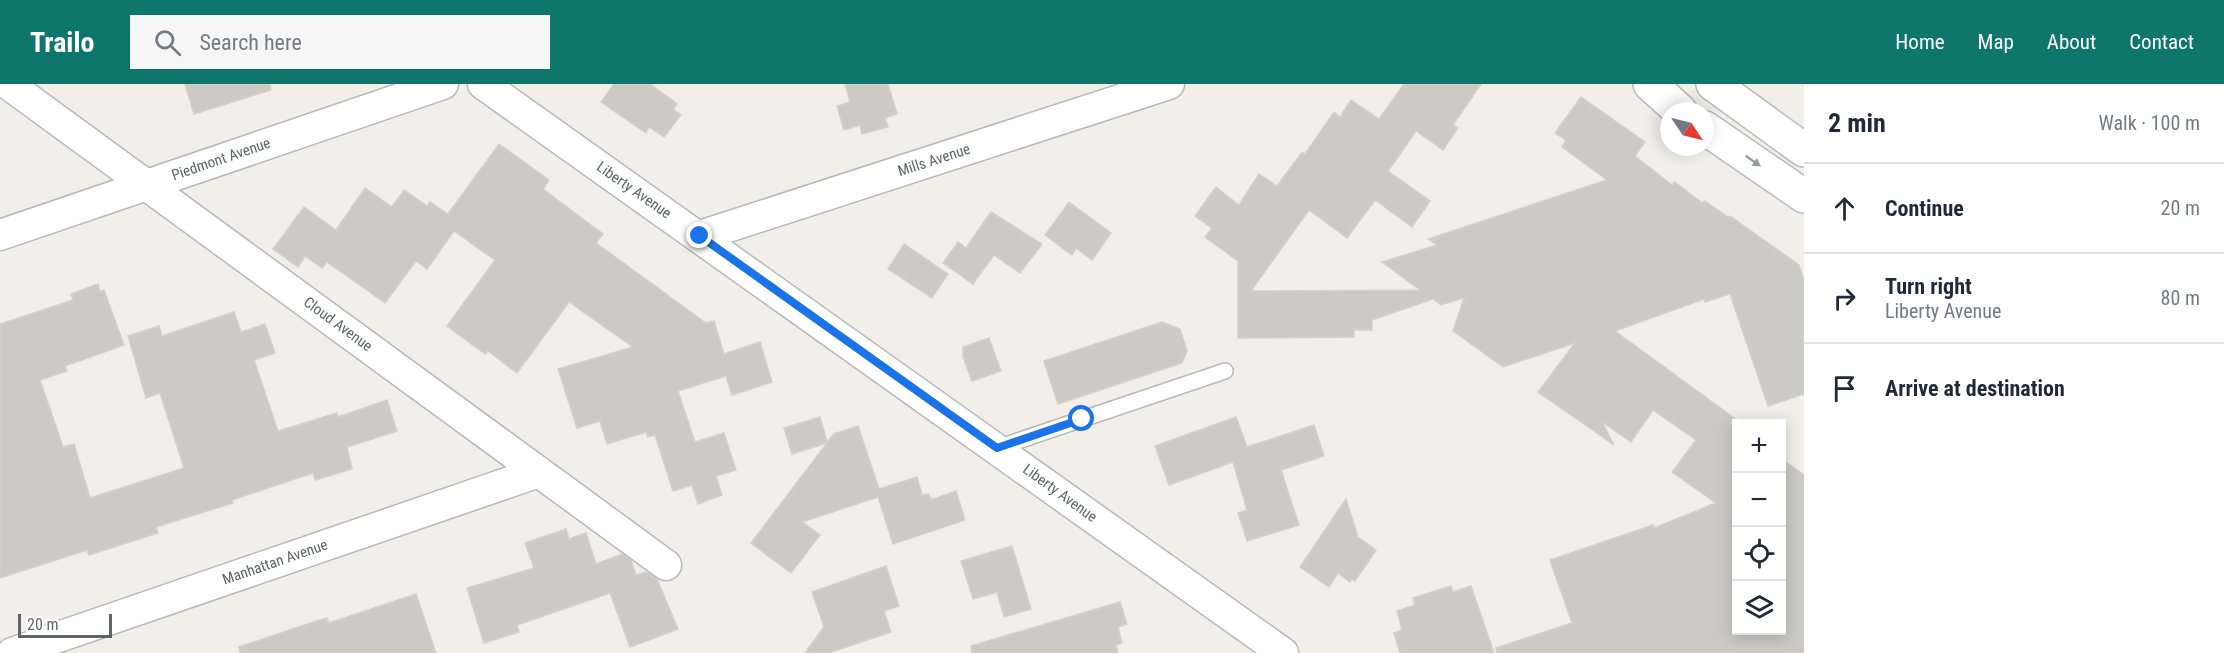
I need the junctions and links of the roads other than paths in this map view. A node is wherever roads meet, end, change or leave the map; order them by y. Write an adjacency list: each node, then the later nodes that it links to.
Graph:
1 (8, 84): 10 (street, Cloud Avenue)
2 (443, 84): 10 (street, Piedmont Avenue)
3 (483, 84): 13 (street, Liberty Avenue)
4 (1169, 84): 13 (street, Mills Avenue)
5 (1650, 84): 7 (main road)
6 (1713, 84): 9 (main road)
7 (1670, 102)
8 (1714, 134): 11 (main road, one-way to 11)
9 (1804, 150)
10 (147, 184): 12 (street, Piedmont Avenue); 16 (street, Cloud Avenue)
11 (1804, 196)
12 (0, 235)
13 (700, 236): 15 (street, Liberty Avenue)
14 (1225, 372): 15 (lane)
15 (997, 448): 19 (street, Liberty Avenue)
16 (539, 472): 17 (street, Cloud Avenue); 18 (street, Manhattan Avenue)
17 (666, 565)
18 (12, 653)
19 (1283, 653)

